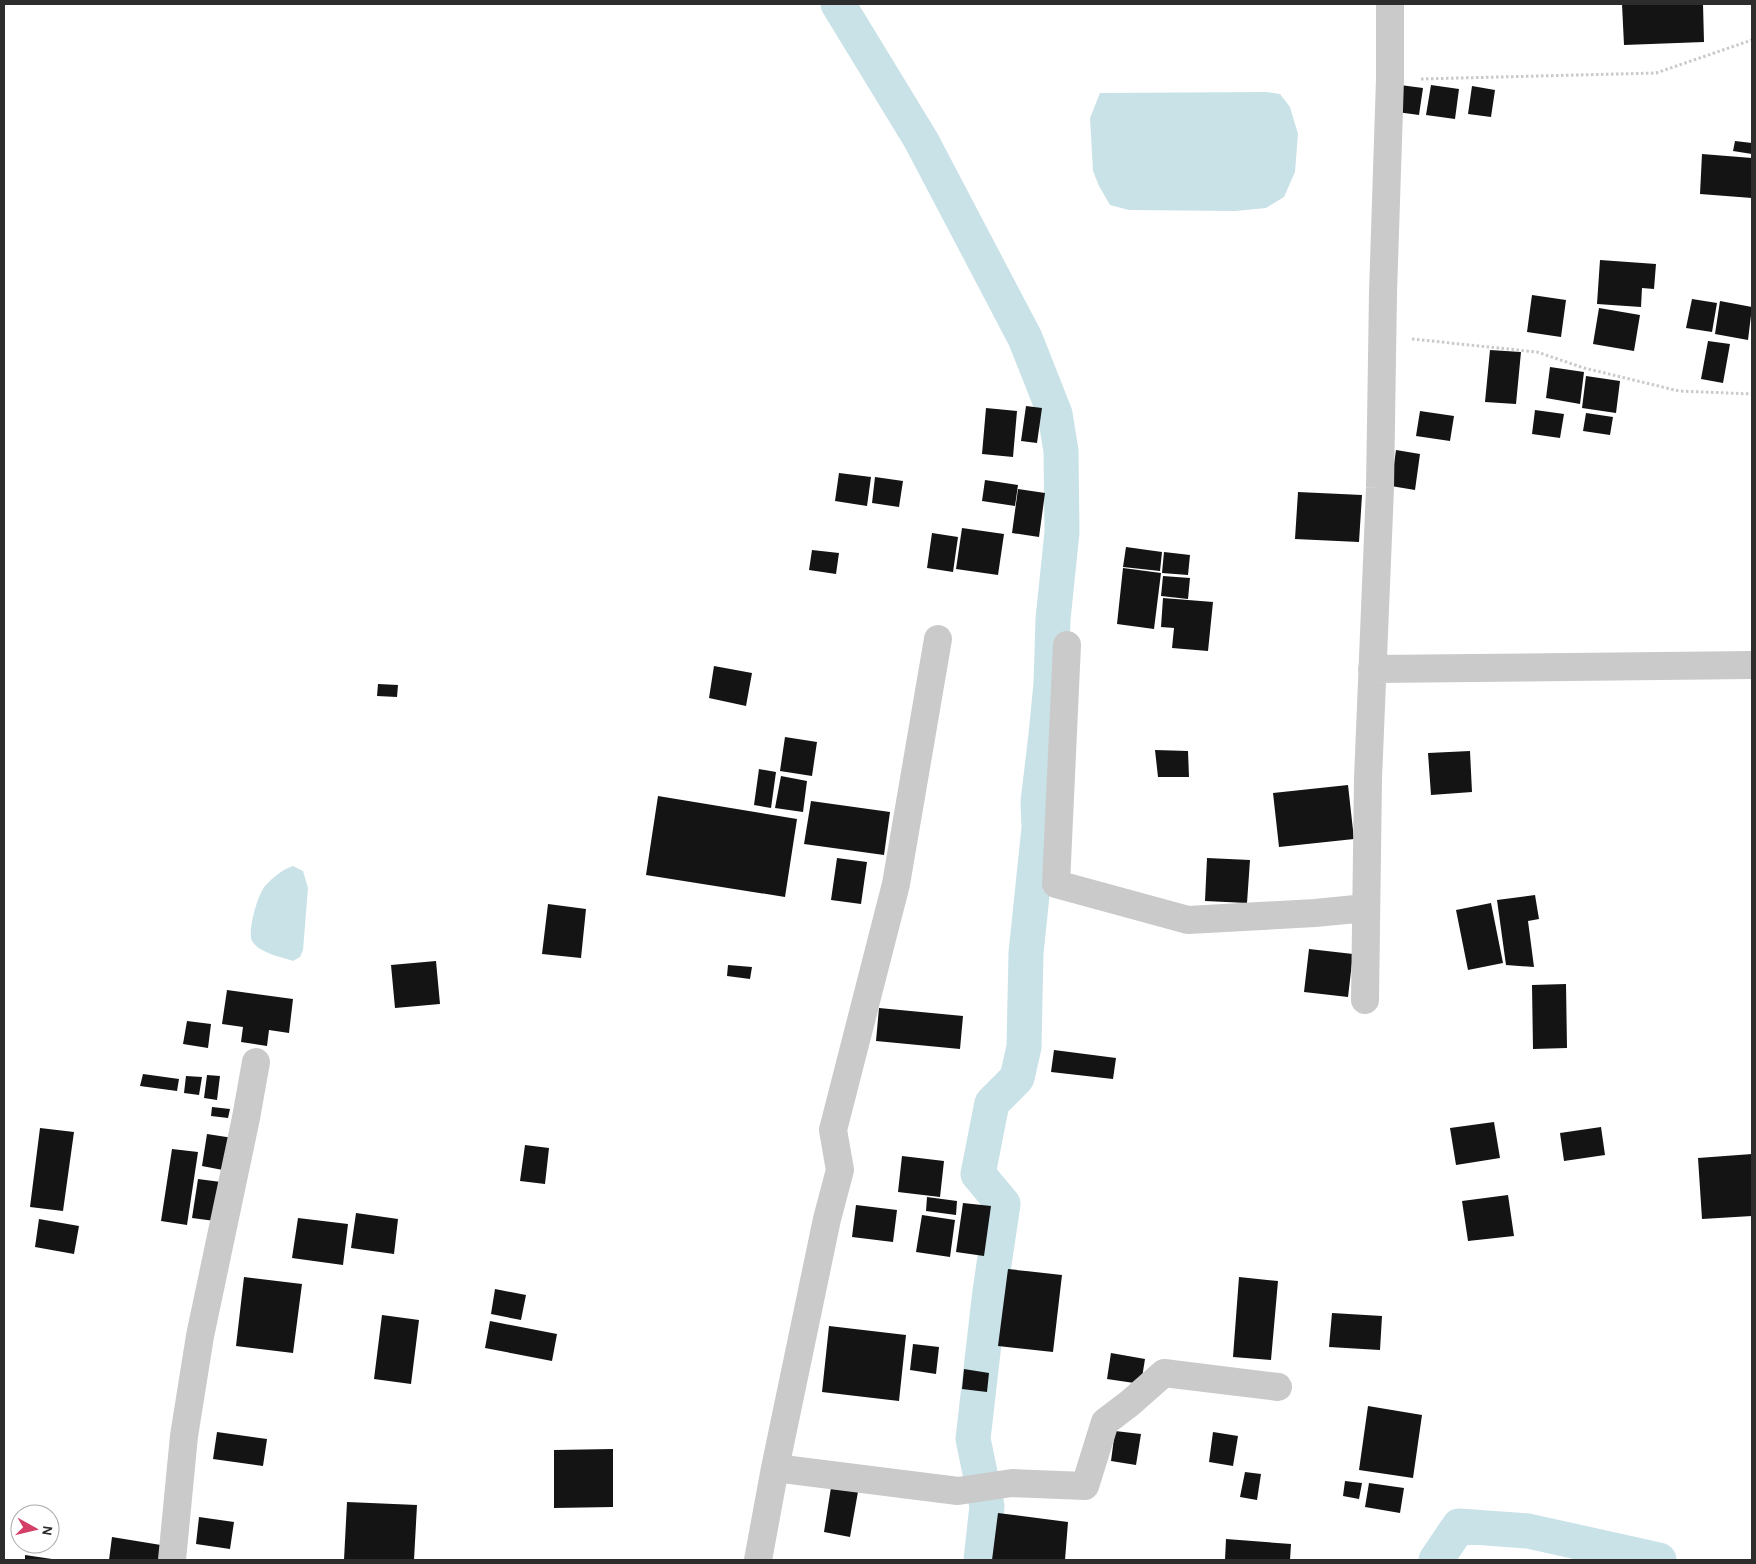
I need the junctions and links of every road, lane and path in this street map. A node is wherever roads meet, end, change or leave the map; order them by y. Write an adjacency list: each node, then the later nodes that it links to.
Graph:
1 (1390, 4): 3 (street)
2 (1752, 40): 3 (path)
3 (1390, 79): 4 (street)
4 (1382, 336): 5 (path); 9 (street)
5 (1752, 394)
6 (938, 638): 14 (street)
7 (1067, 645): 10 (street)
8 (1752, 665): 9 (street)
9 (1372, 669): 10 (street)
10 (1366, 908): 11 (street)
11 (1365, 1000)
12 (256, 1062): 15 (street)
13 (1278, 1386): 14 (street)
14 (775, 1468): 16 (street)
15 (172, 1560)
16 (758, 1560)

